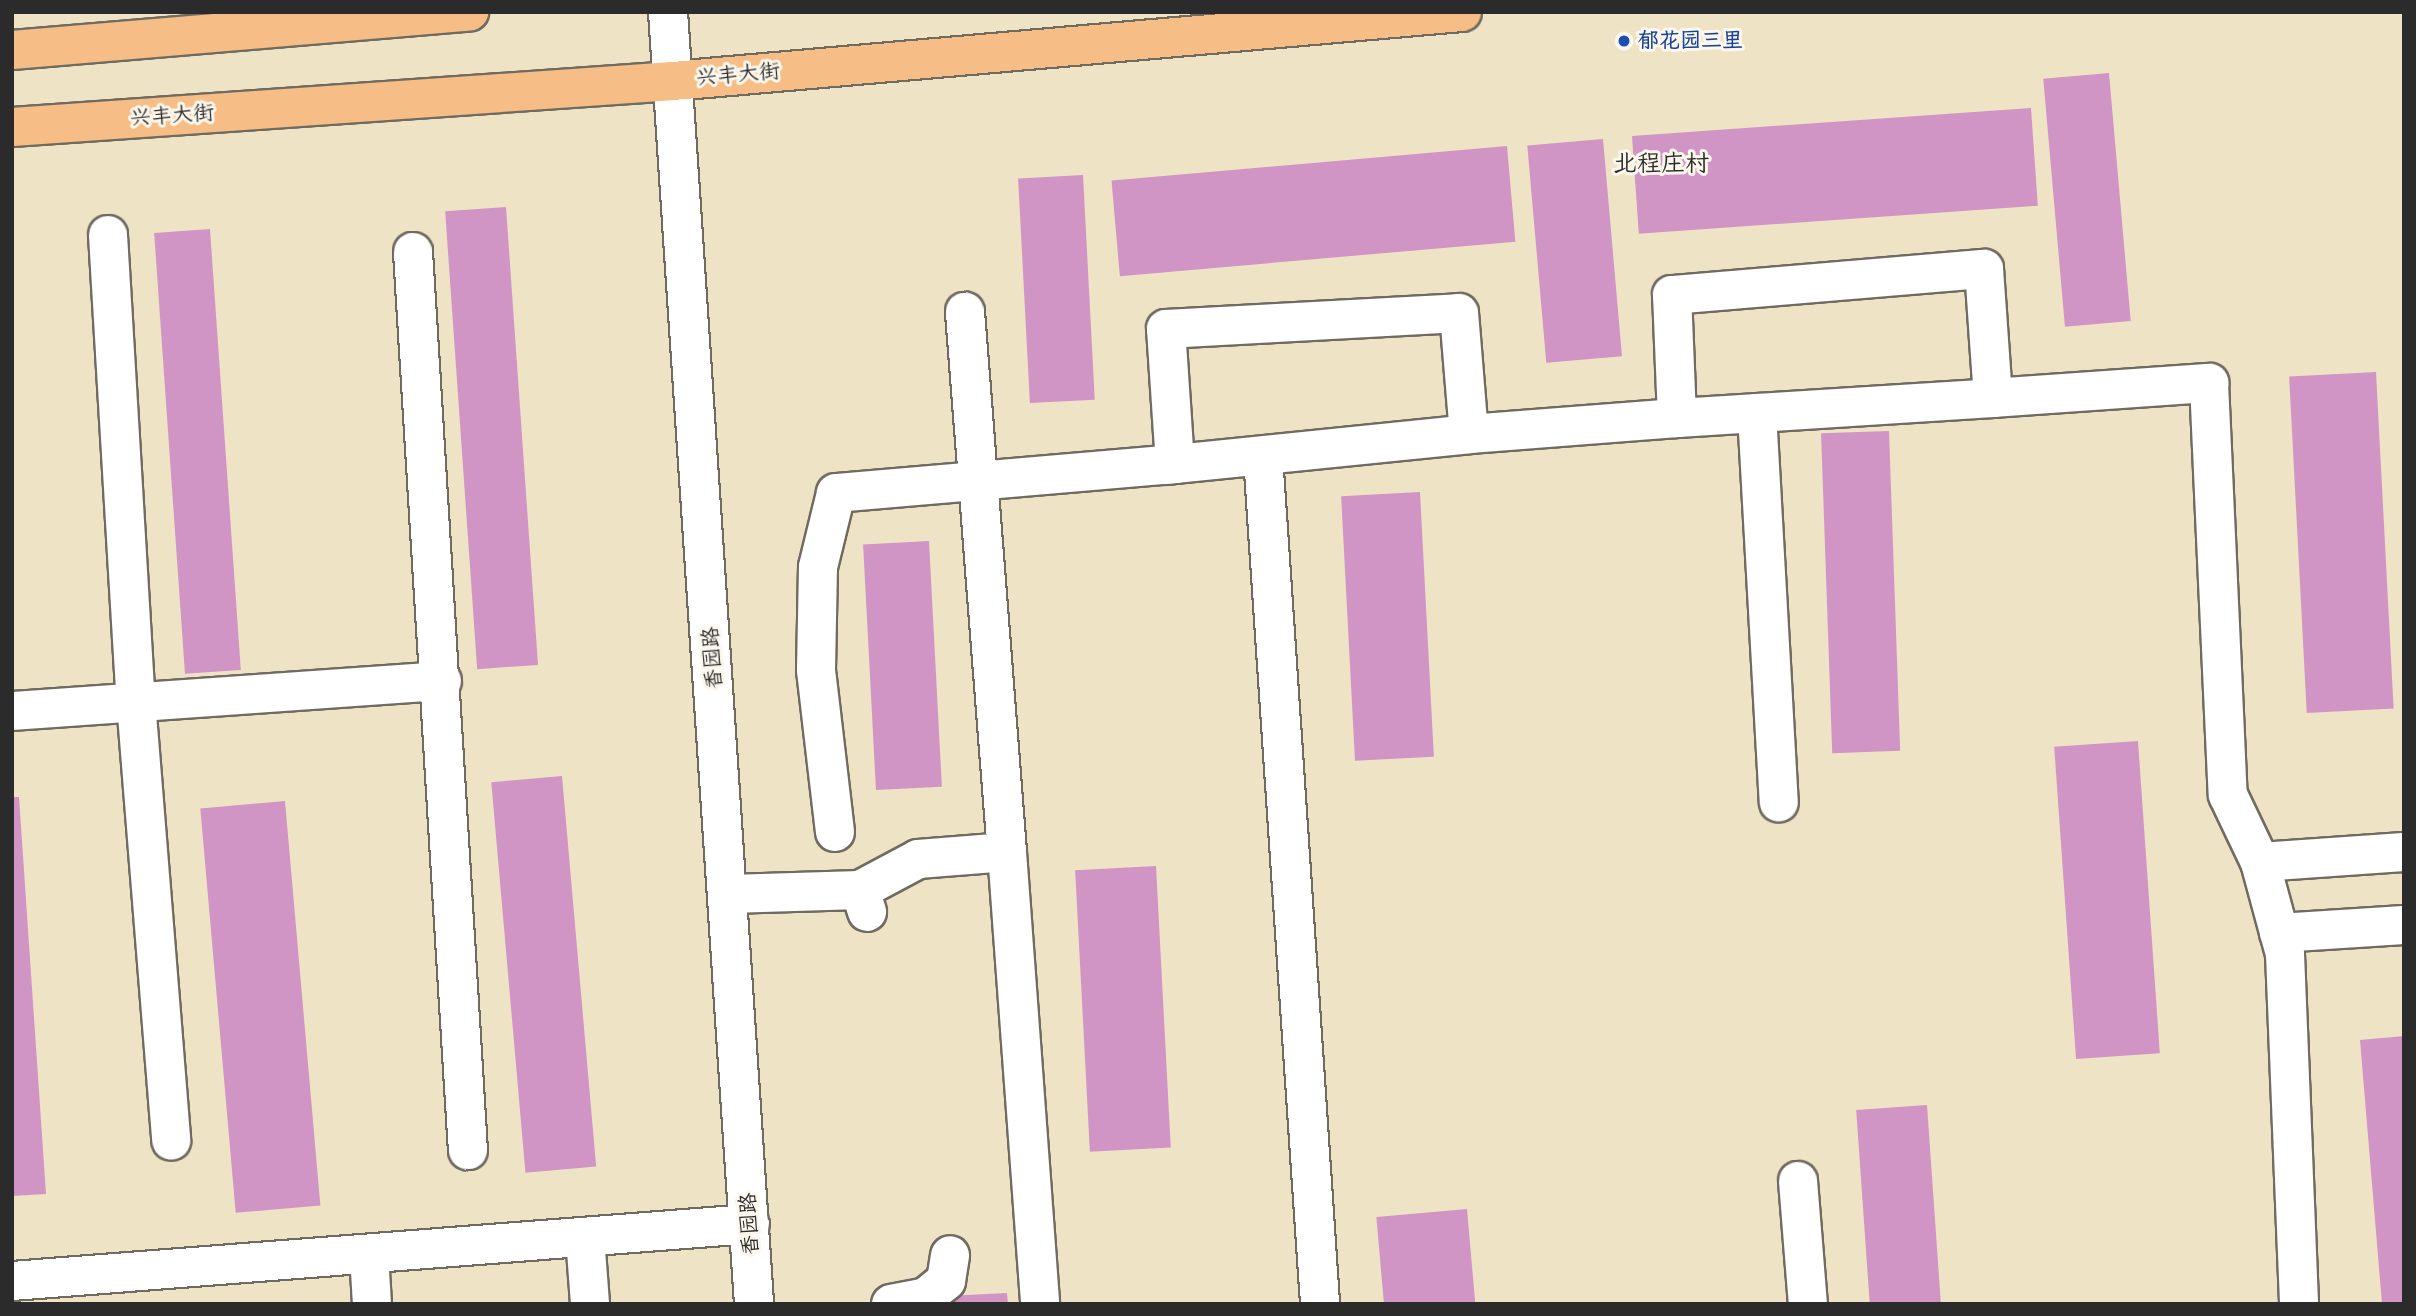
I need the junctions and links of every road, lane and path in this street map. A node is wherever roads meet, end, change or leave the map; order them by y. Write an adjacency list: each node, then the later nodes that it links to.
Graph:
1 (470, 12): 4 (main road)
2 (668, 12): 5 (street, 香园路)
3 (1462, 12): 5 (main road, 兴丰大街)
4 (12, 50)
5 (673, 80): 6 (main road, 兴丰大街); 25 (street, 香园路)
6 (12, 128)
7 (108, 235): 18 (street)
8 (413, 252): 17 (street)
9 (965, 312): 16 (street)
10 (1993, 398): 11 (street); 12 (street); 24 (street)
11 (1757, 413): 12 (street); 20 (street)
12 (1677, 418): 13 (street)
13 (1469, 434): 14 (street); 15 (street)
14 (1263, 456): 15 (street); 41 (street)
15 (1166, 465): 16 (street)
16 (978, 481): 21 (street); 22 (street)
17 (442, 681): 18 (street); 29 (street)
18 (136, 702): 19 (street); 28 (street)
19 (12, 711)
20 (1779, 802)
21 (835, 832)
22 (1007, 852): 25 (street); 40 (street)
23 (2404, 852): 24 (street)
24 (2260, 862): 27 (street)
25 (729, 894): 31 (street, 香园路)
26 (2404, 925): 27 (street)
27 (2279, 933): 43 (street)
28 (171, 1141)
29 (468, 1150)
30 (1798, 1181): 42 (street)
31 (750, 1224): 32 (street); 38 (street, 香园路)
32 (585, 1237): 33 (street); 37 (street)
33 (369, 1254): 35 (street); 36 (street)
34 (950, 1255): 39 (street)
35 (12, 1281)
36 (372, 1304)
37 (590, 1304)
38 (754, 1304)
39 (891, 1304)
40 (1040, 1304)
41 (1320, 1304)
42 (1808, 1304)
43 (2299, 1304)

